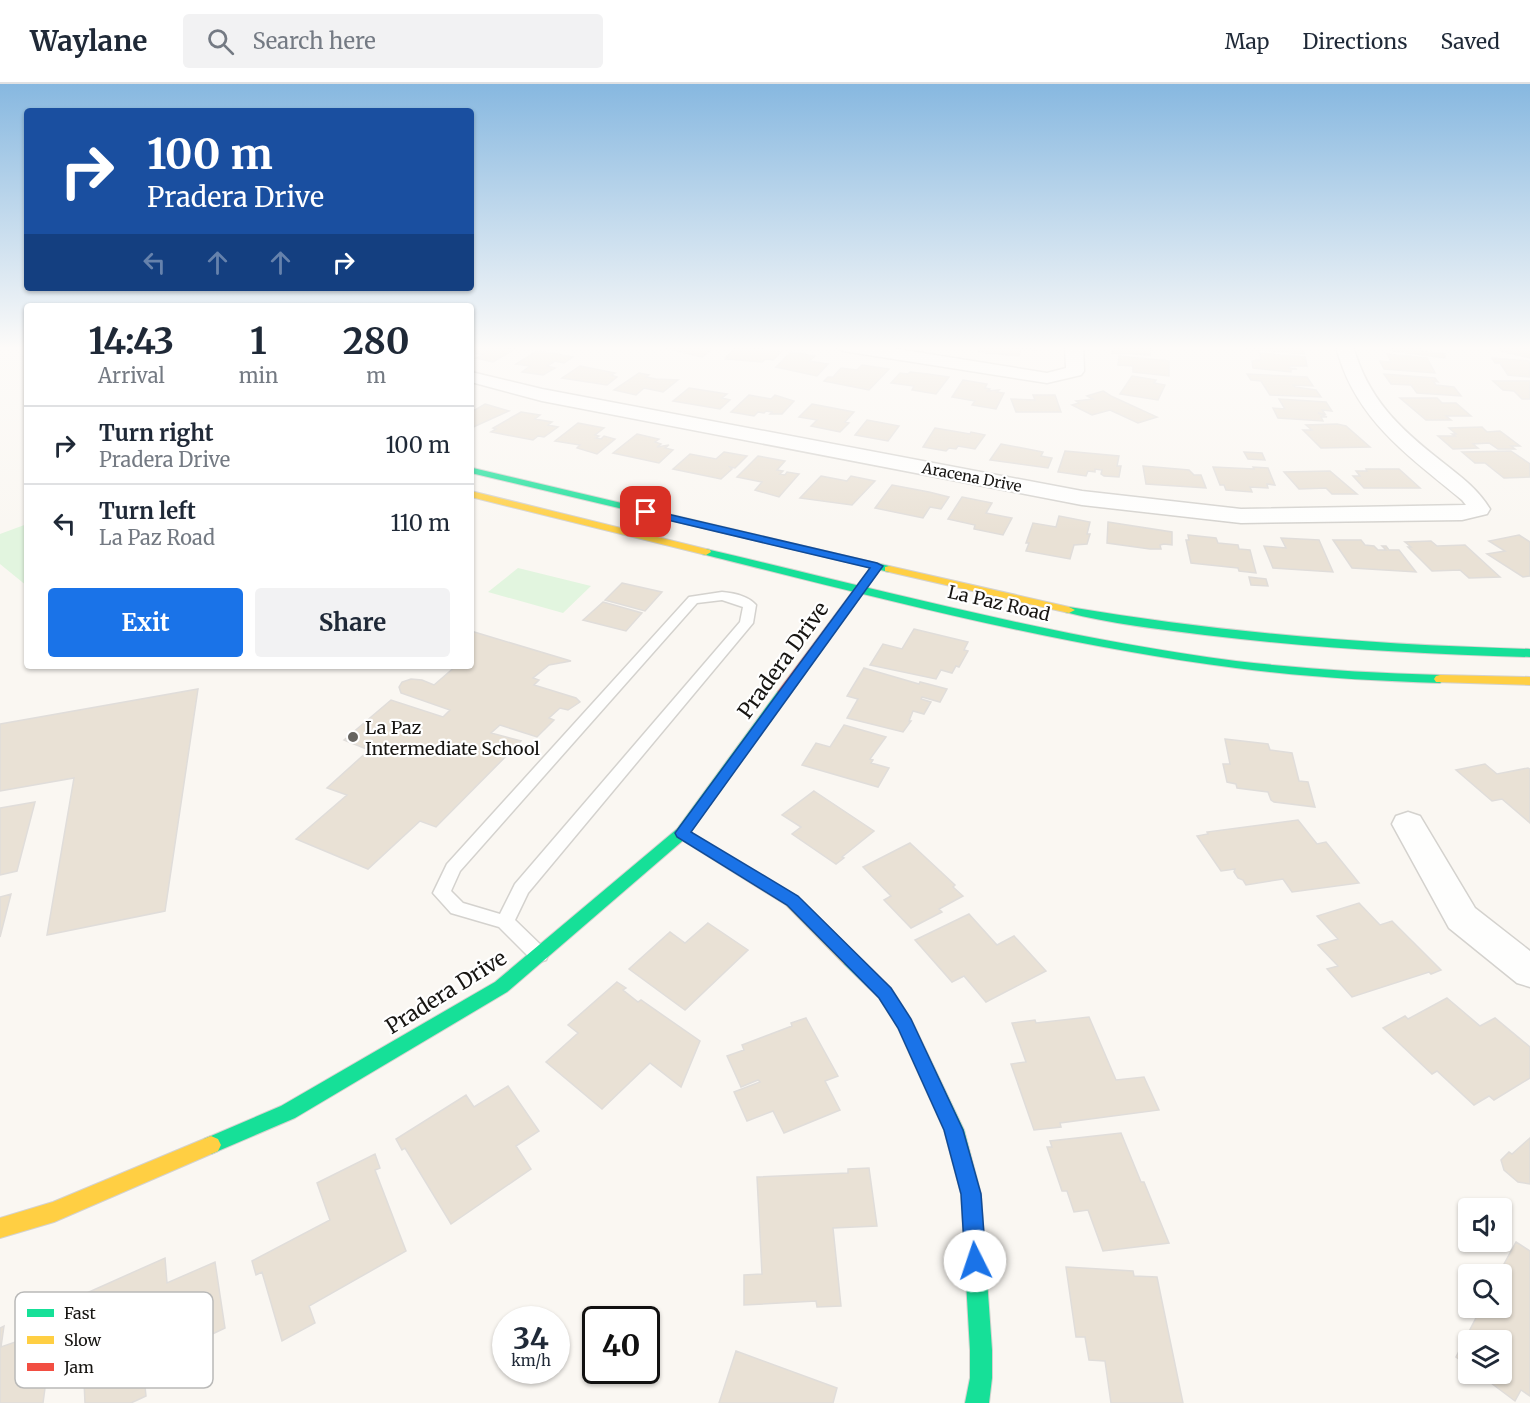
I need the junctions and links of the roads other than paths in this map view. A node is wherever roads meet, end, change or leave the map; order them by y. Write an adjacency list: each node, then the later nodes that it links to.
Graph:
1 (608, 408): 2 (street, Aracena Drive)
2 (1372, 408)
3 (474, 472): 5 (main road, La Paz Road)
4 (474, 495): 6 (main road, La Paz Road)
5 (877, 566): 6 (main road, Pradera Drive); 7 (main road, La Paz Road)
6 (861, 590): 8 (main road, La Paz Road); 10 (main road, Pradera Drive)
7 (1530, 652)
8 (1530, 681)
9 (1408, 824): 13 (street)
10 (682, 833): 12 (main road, Pradera Drive); 15 (main road)
11 (506, 922): 11 (lane); 12 (lane)
12 (539, 955): 14 (main road, Pradera Drive)
13 (1530, 972)
14 (0, 1228)
15 (977, 1403)

